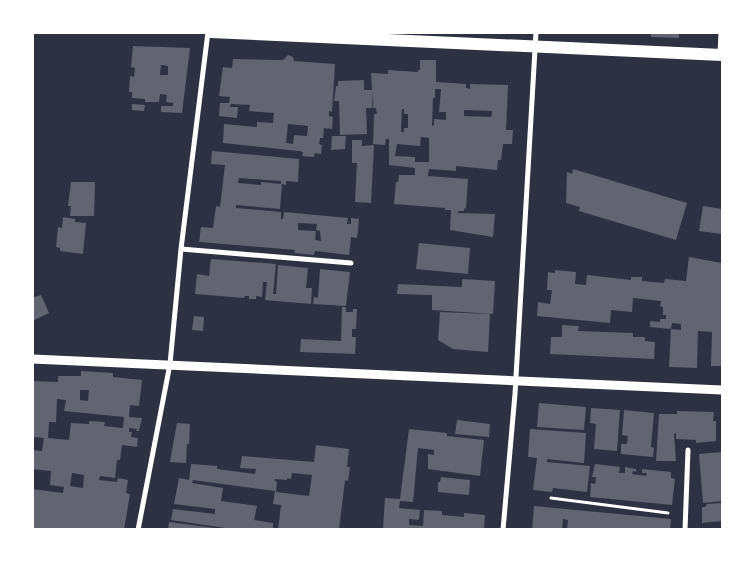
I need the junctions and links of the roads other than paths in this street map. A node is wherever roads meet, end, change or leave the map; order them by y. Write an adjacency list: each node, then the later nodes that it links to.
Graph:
1 (210, 32): 4 (main road); 6 (street)
2 (536, 32): 4 (street)
3 (721, 32): 5 (street)
4 (535, 47): 5 (main road); 10 (street)
5 (721, 55)
6 (181, 249): 7 (street); 9 (street)
7 (351, 263)
8 (32, 359): 9 (street)
9 (170, 364): 10 (street); 13 (street)
10 (516, 380): 11 (street); 14 (street)
11 (722, 390)
12 (688, 450): 15 (street)
13 (138, 530)
14 (503, 530)
15 (685, 530)

